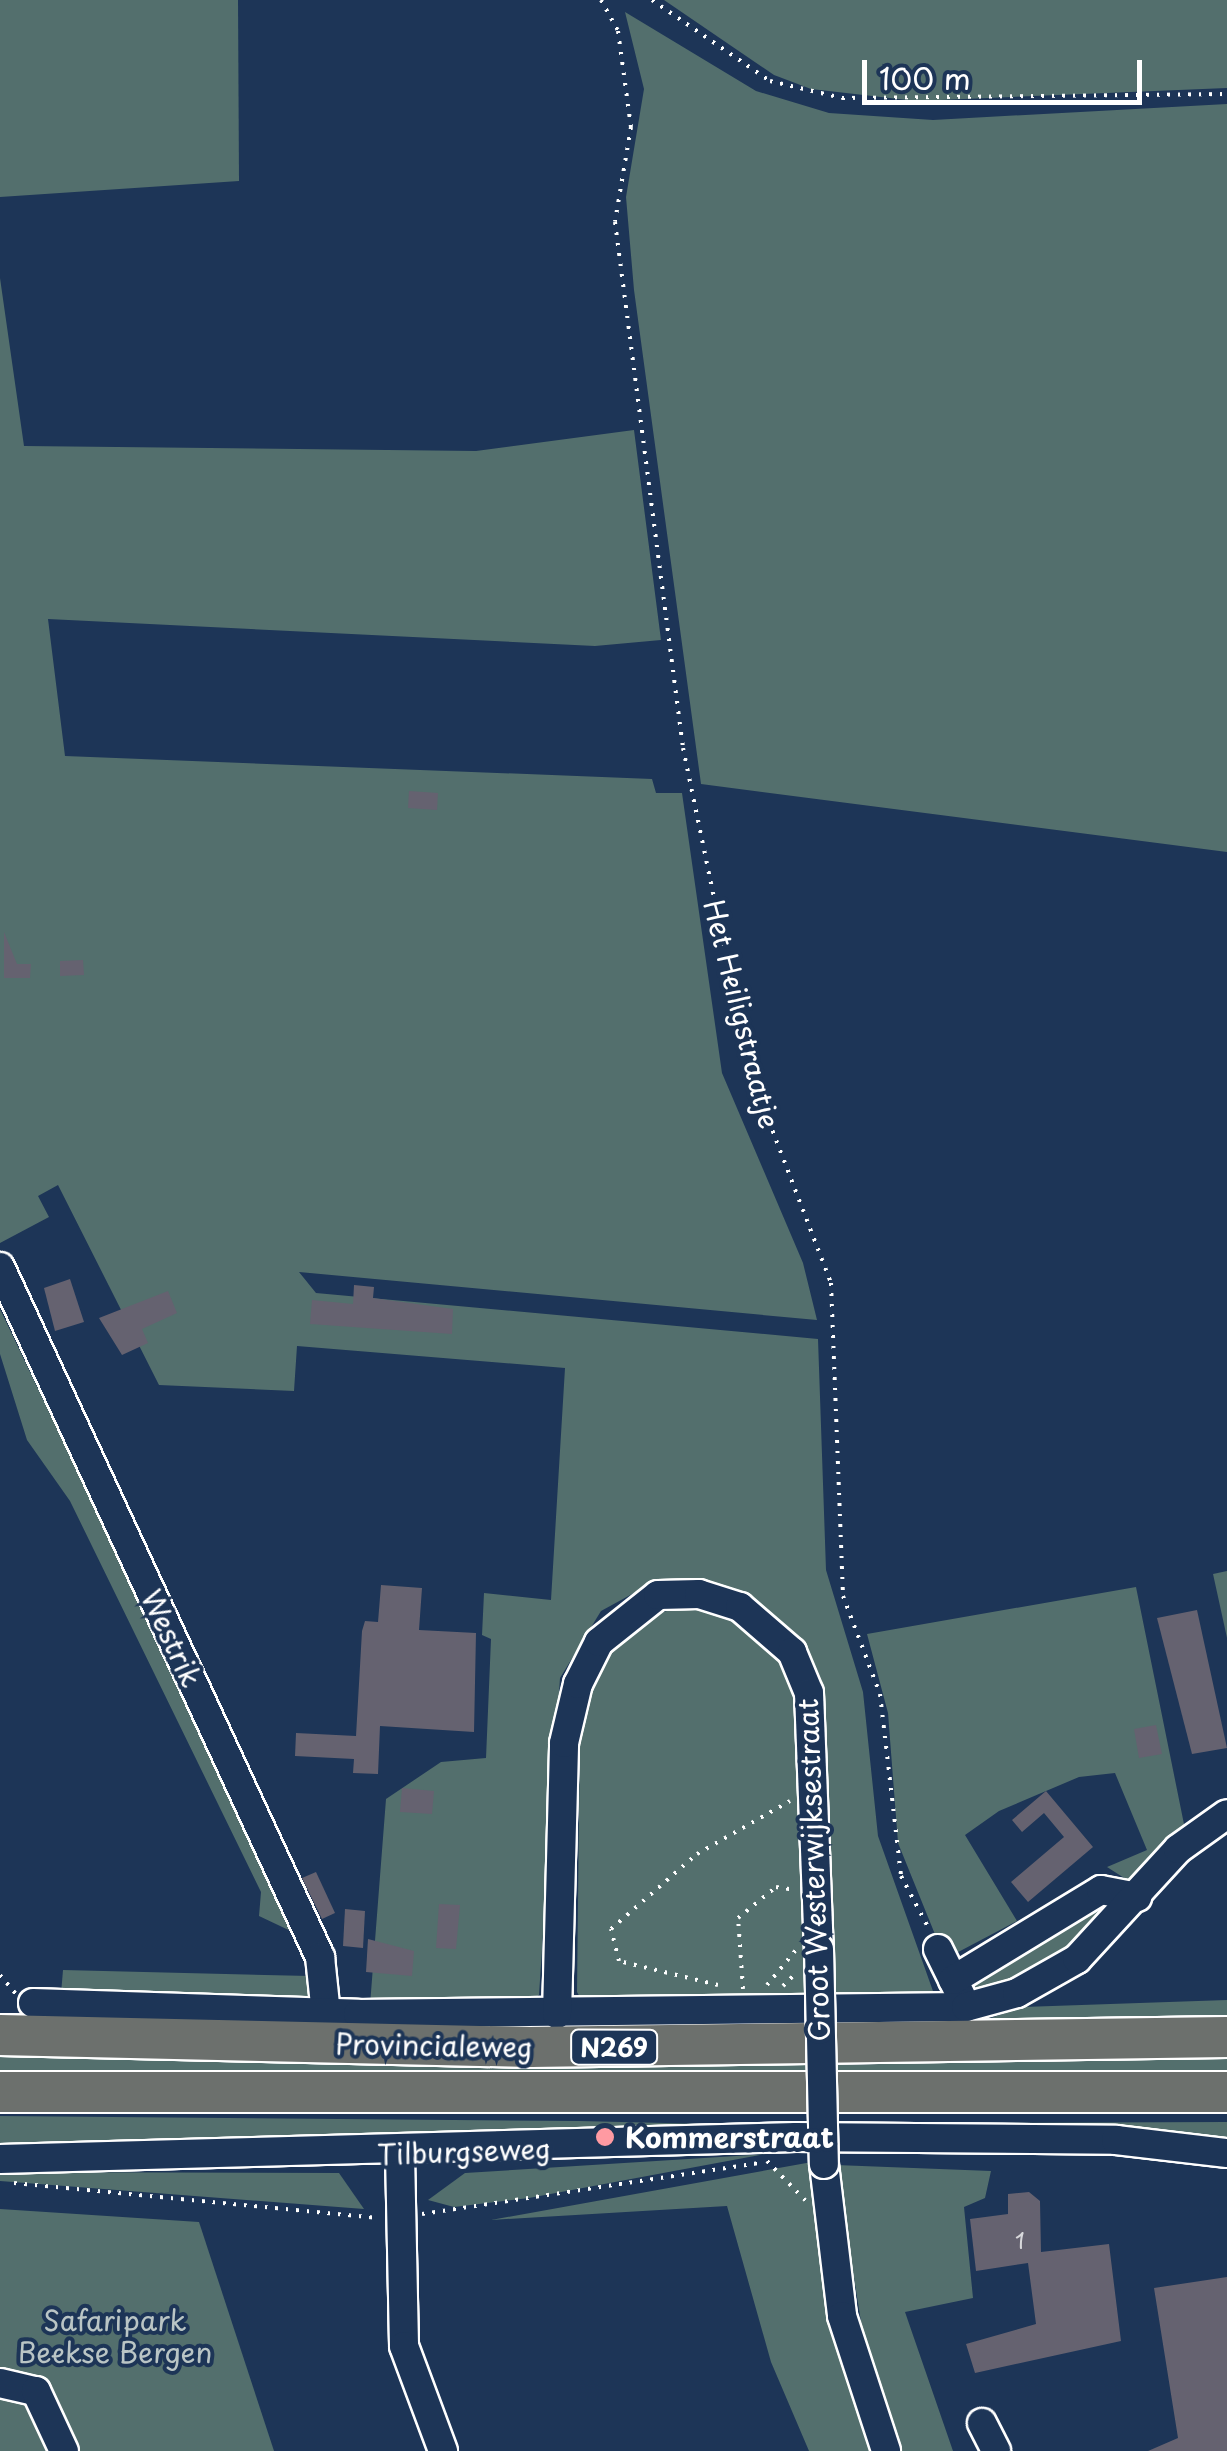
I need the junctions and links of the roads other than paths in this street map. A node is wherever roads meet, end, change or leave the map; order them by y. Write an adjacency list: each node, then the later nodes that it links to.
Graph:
1 (0, 1267): 8 (street, Westrik)
2 (1227, 1814): 3 (street)
3 (1137, 1898): 5 (street); 7 (street)
4 (938, 1949): 5 (street)
5 (952, 1980): 7 (street)
6 (32, 2003): 8 (street)
7 (966, 2007): 9 (street)
8 (326, 2014): 9 (street)
9 (557, 2014): 21 (street, Groot Westerwijksestraat, bridge)
10 (0, 2035): 11 (highway, Provincialeweg / N269)
11 (1227, 2037)
12 (0, 2092): 13 (highway, Provincialeweg / N269)
13 (1227, 2092)
14 (1227, 2153): 15 (street, Tilburgseweg)
15 (400, 2154): 16 (street, Tilburgseweg); 20 (street)
16 (0, 2158)
17 (0, 2383): 19 (street)
18 (982, 2423): 22 (street)
19 (64, 2451)
20 (443, 2451)
21 (886, 2451)
22 (996, 2451)

